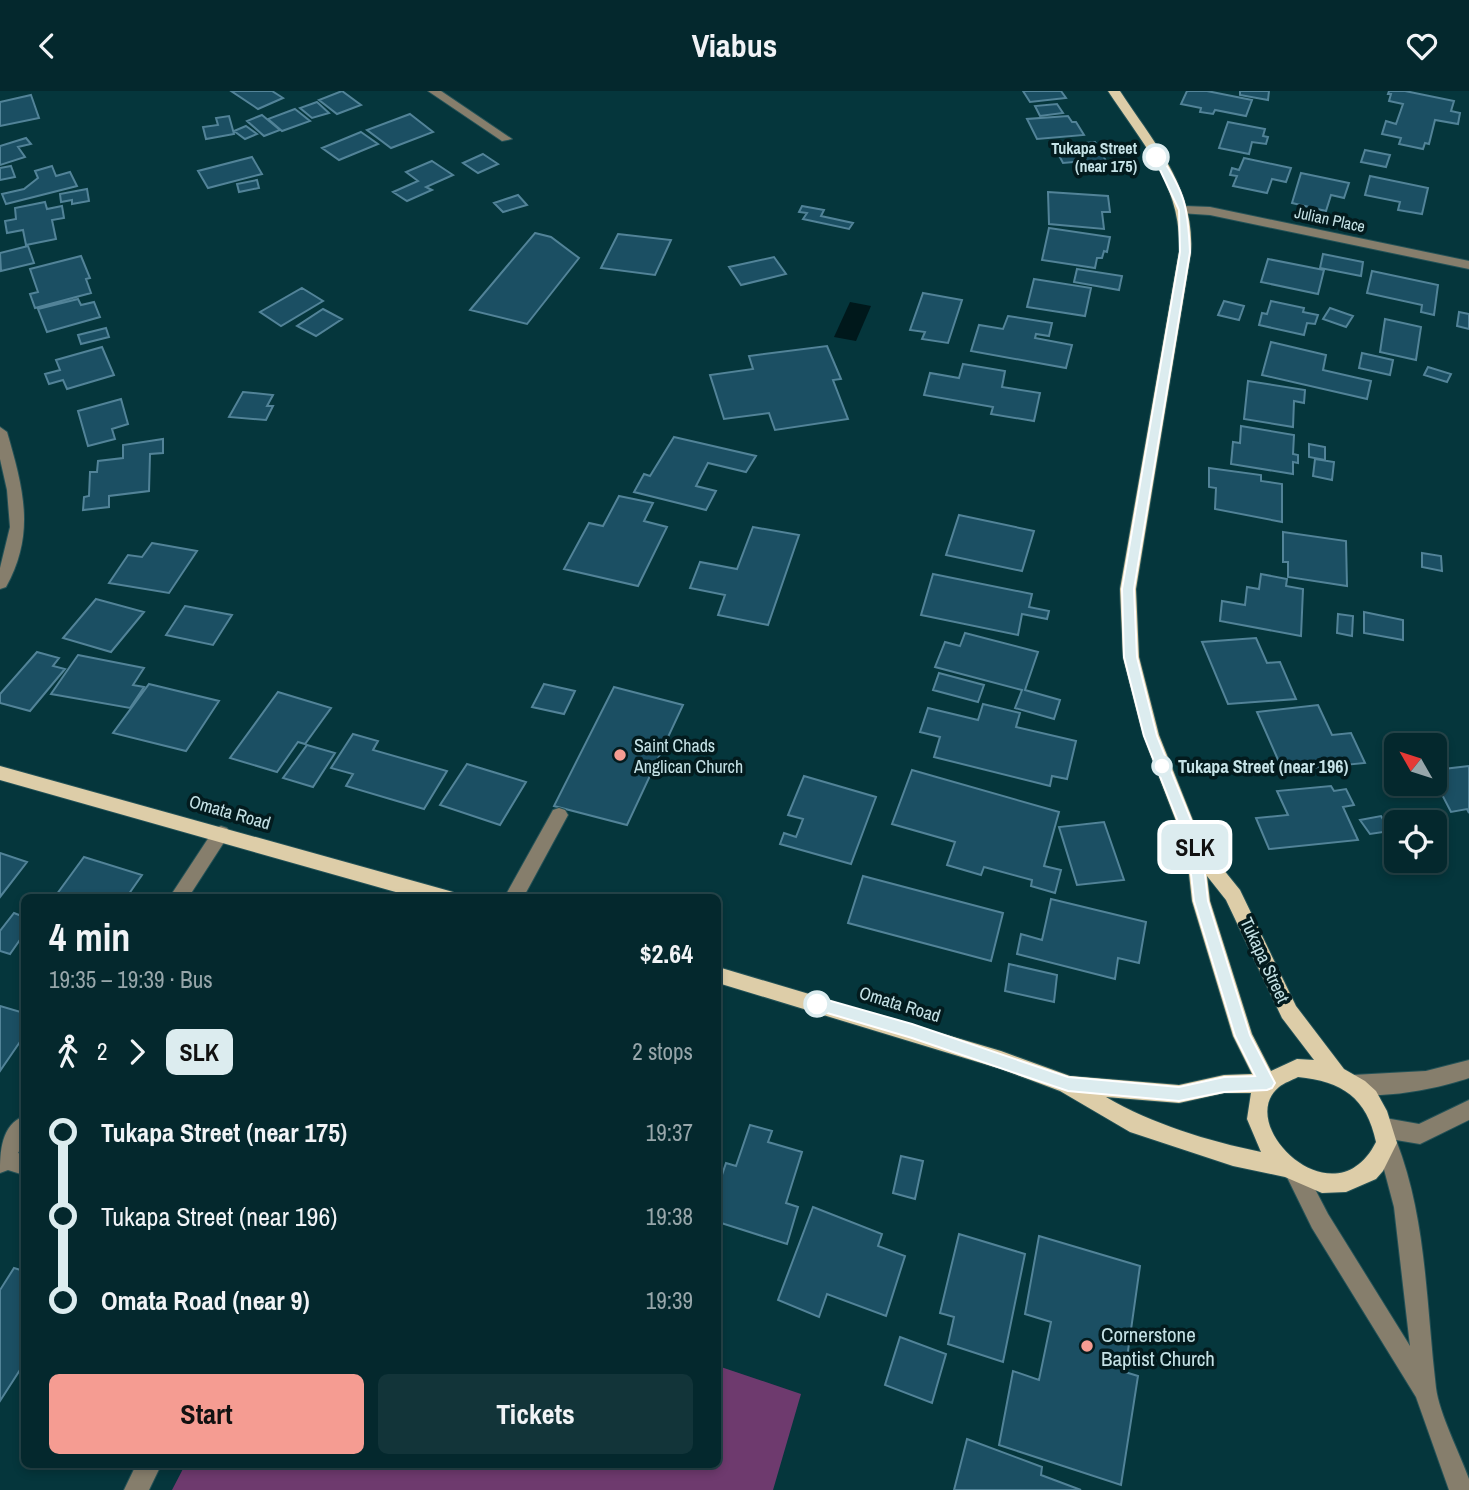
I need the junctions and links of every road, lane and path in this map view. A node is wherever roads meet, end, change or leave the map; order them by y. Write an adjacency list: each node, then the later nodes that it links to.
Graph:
1 (434, 91): 3 (street)
2 (1114, 91): 4 (main road, Tukapa Street)
3 (506, 139)
4 (1184, 210): 5 (street, Julian Place); 11 (main road, Tukapa Street)
5 (1469, 265)
6 (0, 432): 7 (street)
7 (0, 583)
8 (0, 773): 10 (main road, Omata Road)
9 (559, 815): 14 (street)
10 (221, 834): 12 (street); 13 (main road, Omata Road)
11 (1195, 847): 17 (main road, Tukapa Street); 18 (main road, Tukapa Street)
12 (181, 894)
13 (432, 894)
14 (515, 894)
15 (721, 976): 19 (main road, Omata Road)
16 (1469, 1069): 17 (street)
17 (1344, 1079): 18 (main road); 22 (main road)
18 (1267, 1083): 19 (main road, Omata Road); 25 (main road)
19 (1068, 1084): 25 (main road, Omata Road)
20 (1469, 1110): 22 (street)
21 (21, 1131): 23 (street)
22 (1386, 1135): 25 (main road); 26 (street)
23 (2, 1160): 24 (street)
24 (21, 1164)
25 (1292, 1170): 26 (street)
26 (1425, 1391): 29 (street)
27 (147, 1468): 28 (street)
28 (136, 1490)
29 (1461, 1490)

